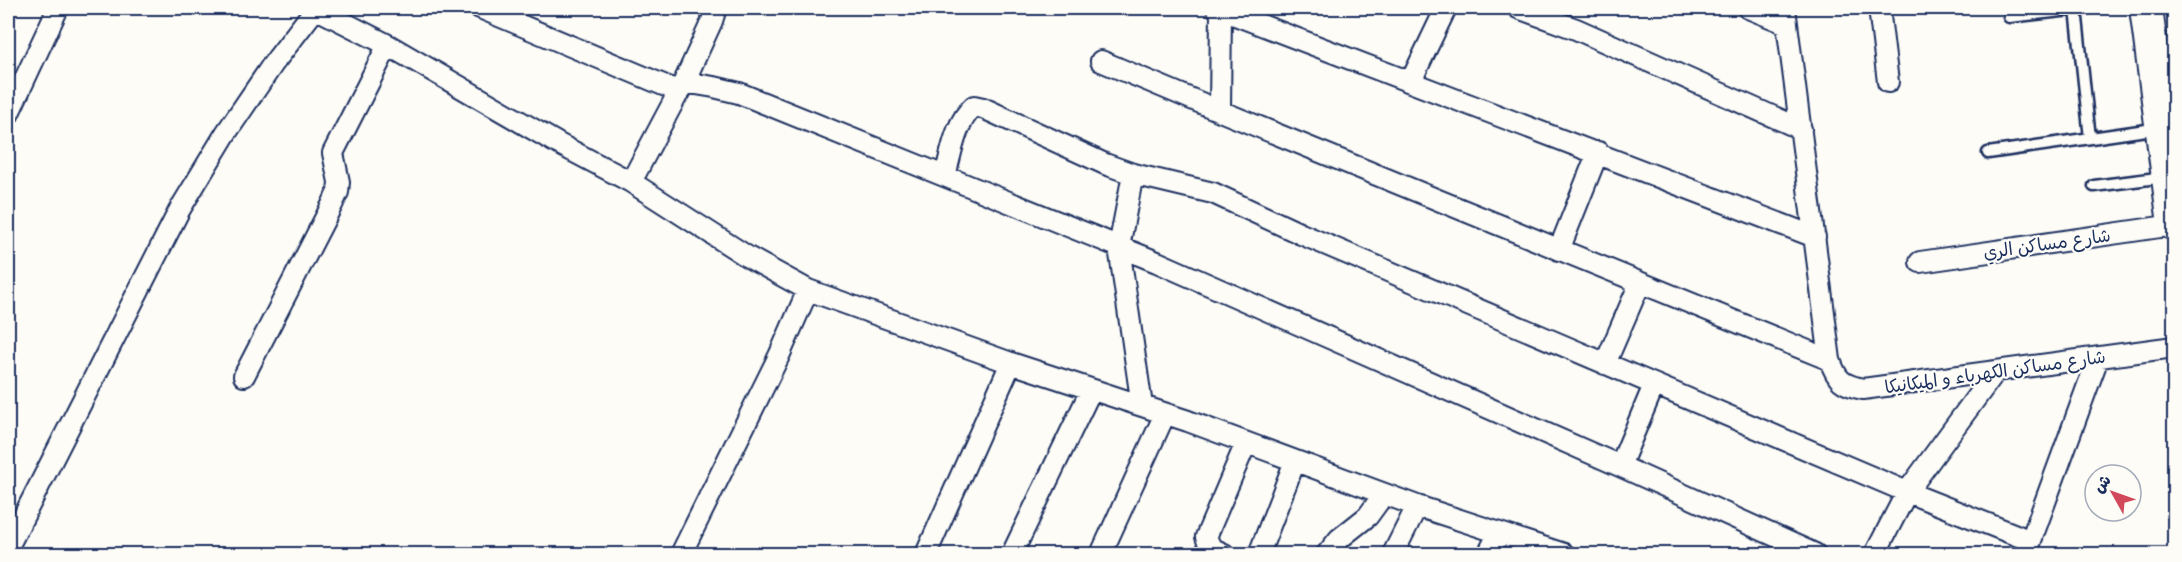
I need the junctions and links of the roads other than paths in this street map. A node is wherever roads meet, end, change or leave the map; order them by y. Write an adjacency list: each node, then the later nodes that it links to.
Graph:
1 (58, 8): 22 (street)
2 (315, 8): 15 (street); 57 (street)
3 (480, 8): 19 (street)
4 (716, 8): 19 (street)
5 (1219, 8): 17 (street); 21 (street)
6 (1446, 8): 17 (street)
7 (1748, 8): 13 (street)
8 (1879, 8): 18 (street)
9 (2088, 8): 12 (lane)
10 (2146, 8): 20 (main road)
11 (1526, 9): 23 (street)
12 (2076, 9): 14 (lane); 24 (lane)
13 (1786, 16): 23 (street)
14 (2009, 17)
15 (388, 45): 30 (street); 45 (street)
16 (1101, 61): 21 (street)
17 (1411, 81): 25 (street)
18 (1888, 82)
19 (682, 87): 29 (street); 30 (street)
20 (2165, 109): 24 (lane); 27 (main road)
21 (1220, 111): 35 (street)
22 (8, 115)
23 (1801, 129): 33 (street)
24 (2090, 138): 26 (lane)
25 (1598, 152): 33 (street); 35 (street)
26 (1988, 153)
27 (2170, 167): 31 (lane); 32 (main road)
28 (1133, 174): 29 (street); 34 (street); 43 (street)
29 (945, 176): 34 (street)
30 (631, 182): 38 (street)
31 (2094, 186)
32 (2175, 224): 36 (street, شارع مساكن الري)
33 (1815, 237): 41 (street)
34 (1119, 247): 48 (street); 52 (street)
35 (1559, 250): 37 (street)
36 (1920, 262)
37 (1640, 283): 41 (street); 43 (street)
38 (808, 290): 42 (street); 60 (street)
39 (2175, 347): 40 (street, شارع مساكن الكهرباء و الميكانيكا)
40 (2098, 358): 44 (street, شارع مساكن الكهرباء و الميكانيكا); 58 (street)
41 (1830, 360): 44 (street, شارع مساكن الكهرباء و الميكانيكا)
42 (1011, 363): 47 (street); 61 (street)
43 (1605, 364): 46 (street)
44 (1995, 372): 53 (street)
45 (244, 375)
46 (1654, 385): 52 (street); 53 (street)
47 (1091, 390): 48 (street); 62 (street)
48 (1143, 406): 49 (street)
49 (1166, 414): 50 (street); 63 (street)
50 (1246, 443): 51 (street); 64 (street)
51 (1295, 461): 54 (street); 65 (street)
52 (1620, 466): 69 (street)
53 (1907, 492): 58 (street); 70 (street)
54 (1384, 494): 55 (street); 66 (street)
55 (1417, 506): 56 (street); 67 (street)
56 (1499, 533): 59 (street); 68 (street)
57 (8, 547)
58 (2029, 548)
59 (1559, 554)
60 (681, 555)
61 (926, 555)
62 (1012, 555)
63 (1101, 555)
64 (1224, 555)
65 (1258, 555)
66 (1327, 555)
67 (1394, 555)
68 (1488, 555)
69 (1815, 555)
70 (1875, 555)

